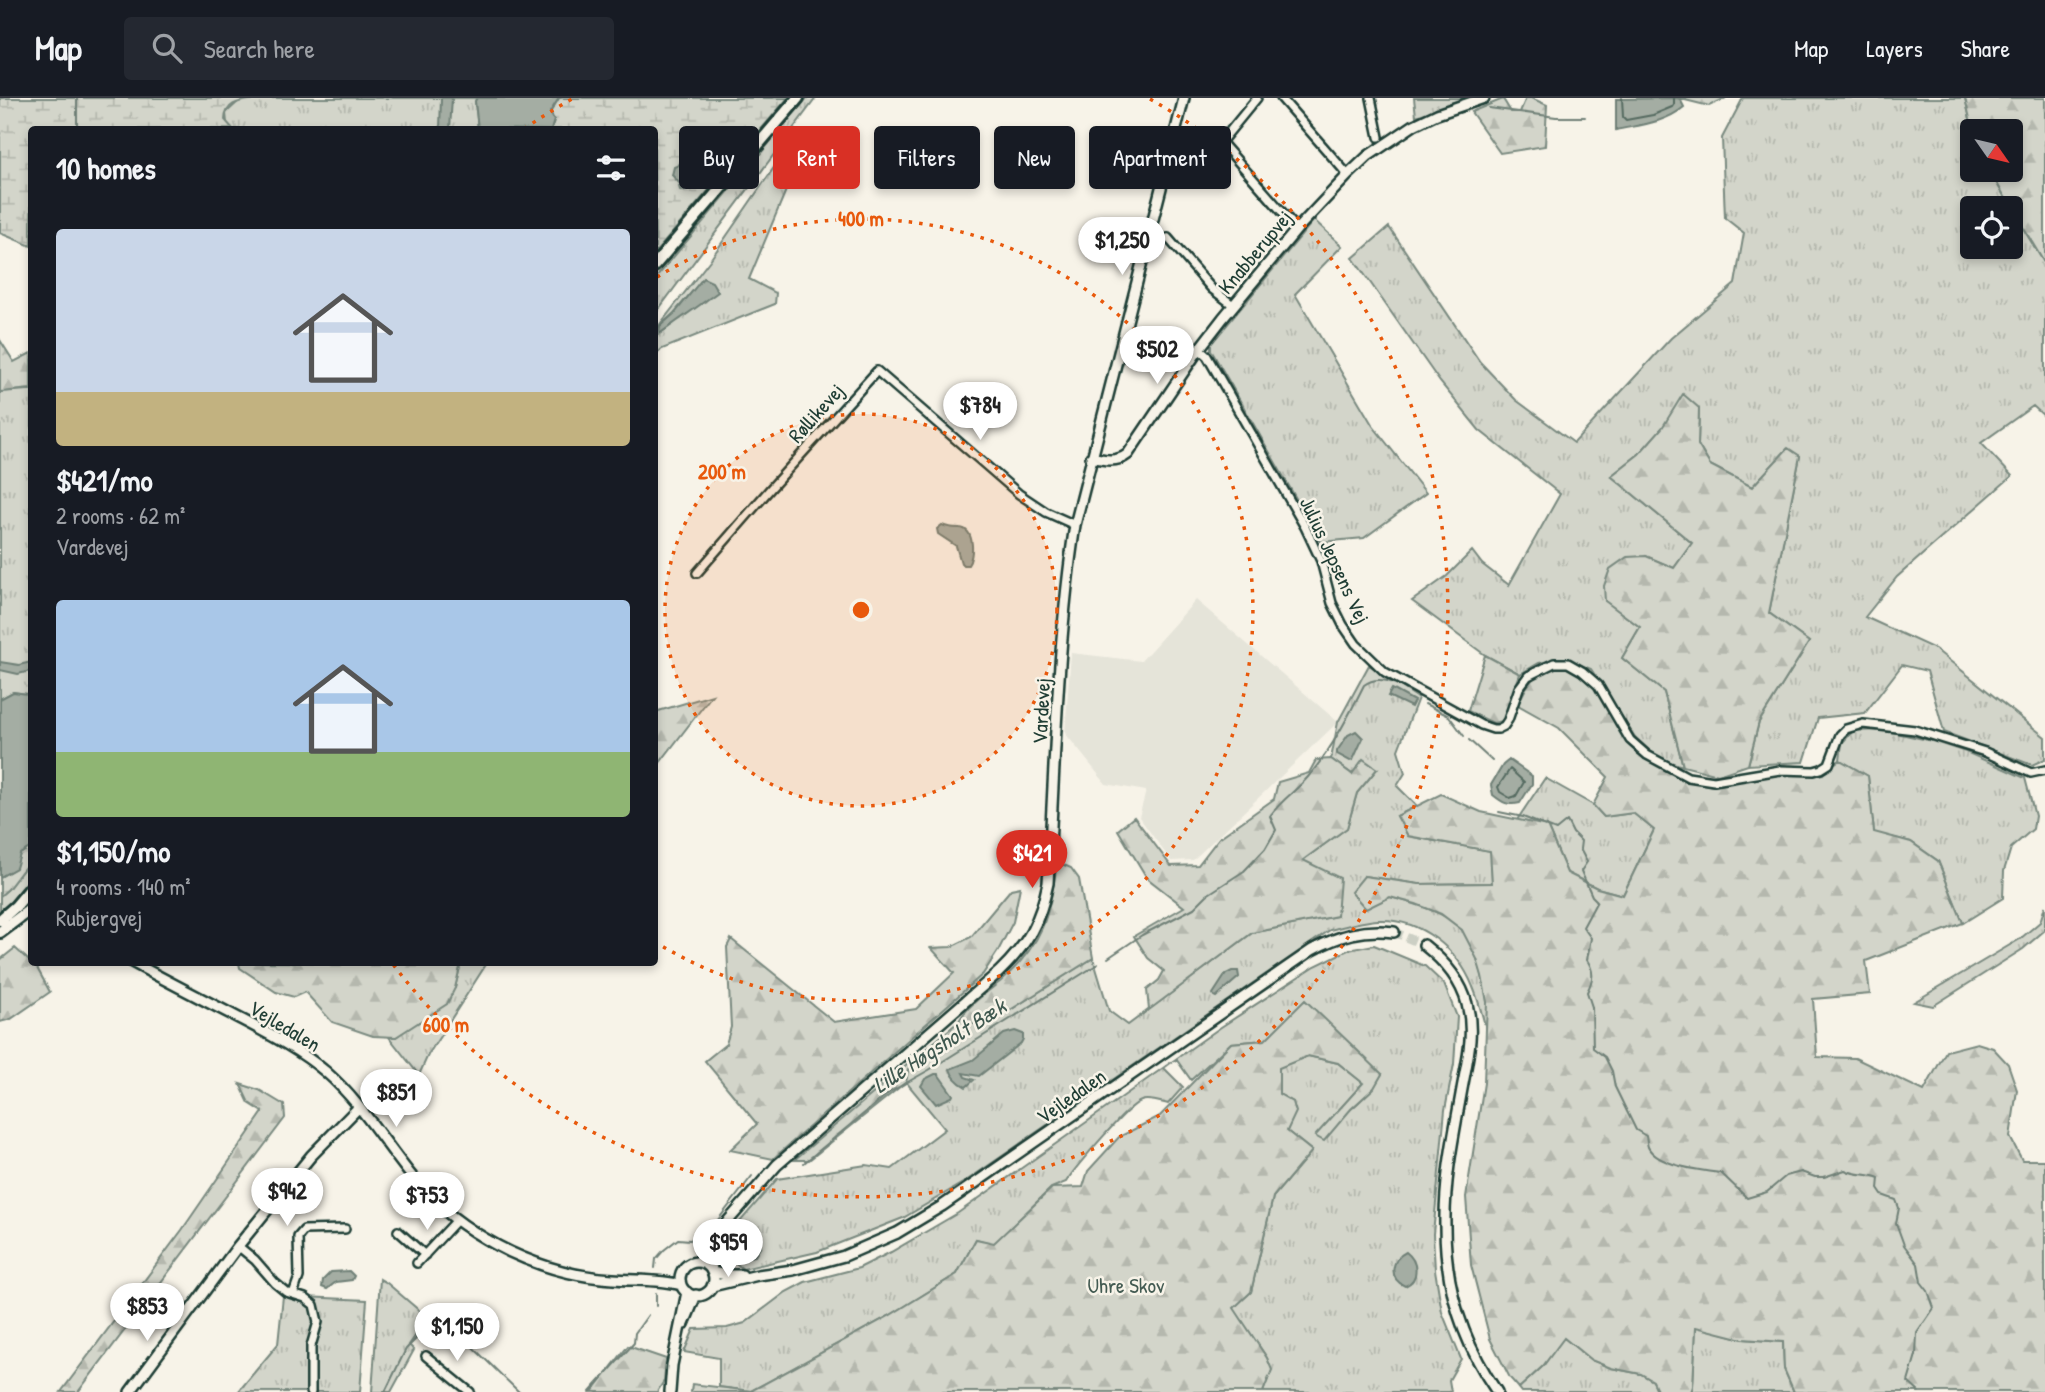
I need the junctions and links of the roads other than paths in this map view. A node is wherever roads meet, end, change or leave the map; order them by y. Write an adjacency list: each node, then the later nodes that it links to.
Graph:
1 (798, 98): 13 (highway)
2 (1184, 98): 16 (street, Vardevej)
3 (1256, 98): 11 (street)
4 (1281, 98): 10 (street)
5 (1371, 98): 7 (street)
6 (1484, 98): 10 (street, Knabberupvej)
7 (1377, 126): 8 (street); 9 (street)
8 (1368, 128)
9 (1379, 137)
10 (1348, 175): 11 (street, Knabberupvej)
11 (1297, 229): 14 (street, Knabberupvej)
12 (1168, 238): 14 (street)
13 (658, 261)
14 (1233, 305): 15 (street, Knabberupvej)
15 (1199, 349): 16 (street, Knabberupvej); 19 (street, Julius Jepsens Vej)
16 (1091, 457): 17 (street, Vardevej)
17 (1075, 525): 18 (street, Røllikevej); 28 (street, Vardevej)
18 (697, 573)
19 (2045, 770)
20 (28, 892): 23 (highway)
21 (28, 910): 23 (highway)
22 (28, 920): 23 (highway)
23 (0, 928)
24 (1394, 932): 38 (street, Vejledalen)
25 (1424, 945): 48 (street)
26 (140, 966): 27 (street, Vejledalen)
27 (359, 1107): 29 (street, Vejledalen); 32 (street)
28 (738, 1208): 34 (street, Vardevej); 36 (street, Vardevej)
29 (457, 1220): 33 (street); 39 (street, Vejledalen)
30 (345, 1230): 42 (street)
31 (398, 1231): 33 (street)
32 (238, 1246): 42 (street); 44 (street)
33 (425, 1255): 35 (street)
34 (698, 1262): 36 (street); 37 (street)
35 (417, 1263)
36 (711, 1271): 38 (street, Vejledalen); 40 (street)
37 (682, 1272): 39 (street, Vejledalen); 41 (street)
38 (758, 1275): 40 (street, Vejledalen)
39 (646, 1280): 41 (street, Vejledalen)
40 (712, 1286): 41 (street)
41 (688, 1291): 47 (street)
42 (293, 1294): 45 (street)
43 (426, 1356): 46 (street)
44 (130, 1392)
45 (312, 1392)
46 (470, 1392)
47 (670, 1392)
48 (1497, 1392)

